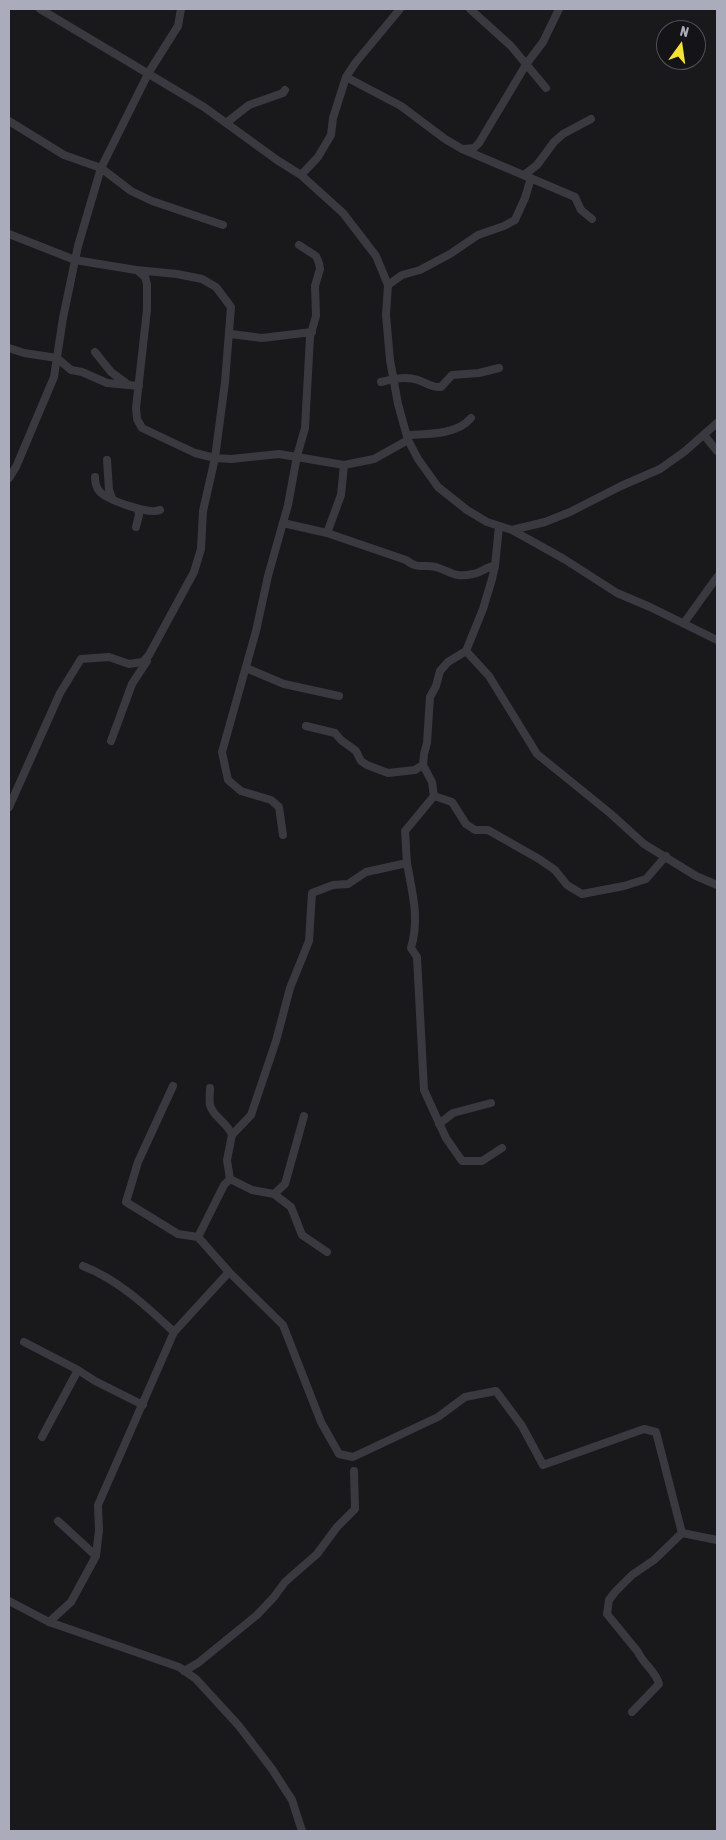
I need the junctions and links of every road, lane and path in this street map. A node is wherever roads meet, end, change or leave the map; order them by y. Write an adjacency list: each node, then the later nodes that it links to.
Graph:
1 (40, 9): 7 (street)
2 (181, 9): 7 (street)
3 (400, 9): 8 (street)
4 (470, 9): 6 (street)
5 (559, 9): 6 (street)
6 (527, 63): 9 (street); 14 (street)
7 (149, 72): 13 (street); 15 (street)
8 (346, 77): 14 (street); 16 (street)
9 (546, 88)
10 (286, 90): 13 (street)
11 (591, 119): 17 (street)
12 (9, 122): 15 (street)
13 (226, 123): 16 (street)
14 (462, 149): 17 (street)
15 (101, 168): 19 (street); 22 (street)
16 (302, 175): 24 (street)
17 (527, 176): 18 (street); 24 (street)
18 (592, 219)
19 (223, 225)
20 (9, 234): 22 (street)
21 (299, 245): 25 (street)
22 (75, 260): 23 (street); 29 (street)
23 (136, 270): 34 (street); 41 (street)
24 (388, 285): 31 (street)
25 (312, 332): 26 (street); 40 (street)
26 (231, 334)
27 (9, 348): 29 (street)
28 (96, 352): 33 (street)
29 (57, 358): 33 (street); 45 (street)
30 (498, 368): 31 (street)
31 (393, 379): 32 (street); 38 (street)
32 (381, 382)
33 (126, 383): 34 (street)
34 (138, 386): 41 (street)
35 (471, 418): 38 (street)
36 (717, 423): 37 (street)
37 (704, 435): 39 (street); 52 (street)
38 (407, 437): 43 (street); 50 (street)
39 (717, 451)
40 (297, 456): 41 (street); 43 (street); 49 (street)
41 (215, 458): 59 (street)
42 (107, 460): 46 (street)
43 (344, 465): 53 (street)
44 (95, 476): 46 (street)
45 (9, 478)
46 (112, 498): 47 (street)
47 (138, 510): 48 (street); 51 (street)
48 (160, 510)
49 (283, 523): 53 (street); 60 (street)
50 (499, 526): 52 (street); 54 (street)
51 (136, 527)
52 (512, 530): 56 (street)
53 (328, 533): 54 (street)
54 (495, 566): 58 (street)
55 (717, 578): 56 (street)
56 (684, 623): 57 (street)
57 (717, 640)
58 (466, 651): 64 (street); 68 (street)
59 (149, 655): 63 (street); 66 (street)
60 (246, 668): 61 (street); 67 (street)
61 (339, 696)
62 (306, 726): 64 (street)
63 (111, 741)
64 (423, 765): 65 (street)
65 (434, 796): 68 (street); 69 (street)
66 (9, 807)
67 (283, 835)
68 (666, 856): 70 (street)
69 (407, 863): 75 (street); 76 (street)
70 (717, 885)
71 (173, 1086): 80 (street)
72 (210, 1088): 76 (street)
73 (491, 1103): 75 (street)
74 (304, 1116): 79 (street)
75 (439, 1124): 77 (street)
76 (232, 1135): 78 (street)
77 (502, 1148)
78 (230, 1179): 79 (street); 80 (street)
79 (274, 1194): 81 (street)
80 (198, 1237): 83 (street)
81 (327, 1252)
82 (83, 1266): 84 (street)
83 (229, 1272): 84 (street); 91 (street)
84 (174, 1332): 87 (street)
85 (24, 1342): 86 (street)
86 (78, 1370): 87 (street); 88 (street)
87 (143, 1405): 93 (street)
88 (42, 1437)
89 (354, 1472): 96 (street)
90 (58, 1521): 93 (street)
91 (682, 1532): 92 (street); 97 (street)
92 (717, 1540)
93 (96, 1556): 95 (street)
94 (9, 1601): 95 (street)
95 (49, 1622): 96 (street)
96 (184, 1671): 98 (street)
97 (632, 1712)
98 (302, 1831)

